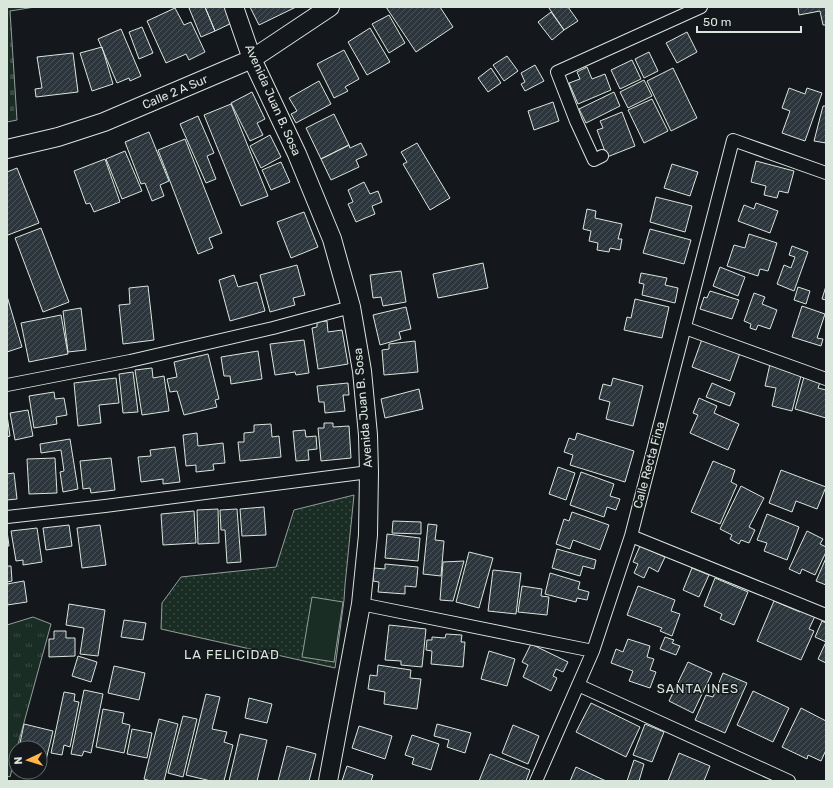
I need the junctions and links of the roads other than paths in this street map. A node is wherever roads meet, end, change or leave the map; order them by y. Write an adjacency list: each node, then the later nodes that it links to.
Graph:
1 (234, 7): 4 (street, Avenida Juan B. Sosa)
2 (330, 7): 4 (street, Calle 2 A Sur)
3 (701, 7): 6 (street)
4 (252, 59): 5 (street, Calle 2 A Sur); 8 (street, Avenida Juan B. Sosa)
5 (7, 148)
6 (602, 156)
7 (826, 173): 9 (street, Calle Recta Fina)
8 (351, 307): 11 (street); 12 (street, Avenida Juan B. Sosa)
9 (685, 328): 10 (street); 14 (street, Calle Recta Fina)
10 (826, 379)
11 (7, 386)
12 (369, 472): 13 (street); 15 (street, Avenida Juan B. Sosa)
13 (7, 517)
14 (631, 536): 16 (street); 17 (street, Calle Recta Fina)
15 (361, 604): 17 (street); 19 (street, Avenida Juan B. Sosa)
16 (826, 615)
17 (593, 651): 18 (street, Calle Recta Fina)
18 (578, 685): 20 (street, Calle Recta Fina); 21 (street)
19 (328, 781)
20 (536, 781)
21 (789, 781)

